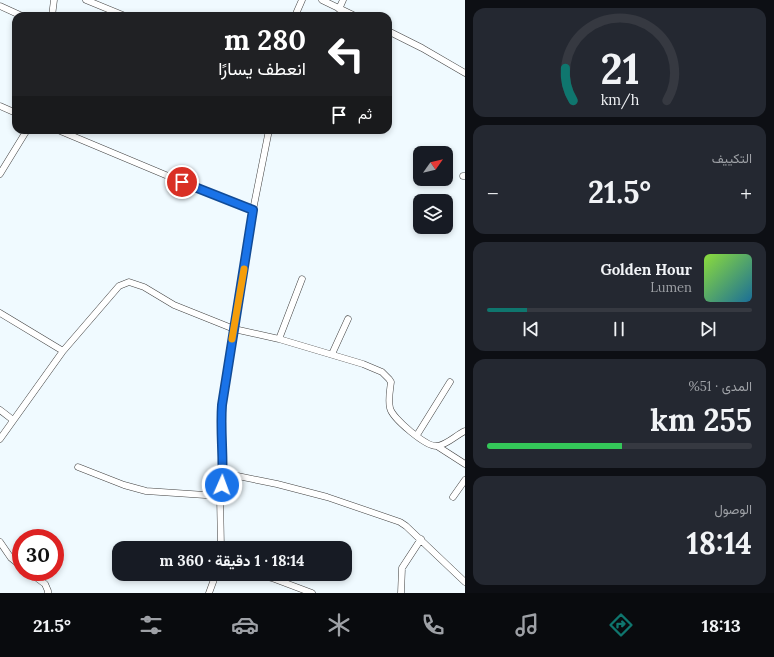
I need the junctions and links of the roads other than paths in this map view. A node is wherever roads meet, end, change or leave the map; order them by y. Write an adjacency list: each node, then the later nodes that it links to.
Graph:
1 (54, 0): 9 (street)
2 (86, 0): 10 (street)
3 (302, 0): 11 (street)
4 (322, 0): 7 (street)
5 (343, 0): 7 (street)
6 (0, 6): 8 (street)
7 (339, 8): 12 (street)
8 (13, 12)
9 (52, 12)
10 (115, 12)
11 (297, 12)
12 (347, 12)
13 (392, 33): 14 (street)
14 (465, 74)
15 (0, 106): 16 (street)
16 (12, 111)
17 (25, 134): 20 (street)
18 (68, 134): 21 (street)
19 (269, 134): 21 (street)
20 (0, 174)
21 (253, 210): 25 (street)
22 (302, 279): 26 (street)
23 (0, 313): 27 (street)
24 (348, 319): 28 (street)
25 (234, 329): 26 (street); 27 (street); 38 (street)
26 (279, 339): 28 (street)
27 (63, 351): 31 (street)
28 (332, 354): 33 (street)
29 (450, 382): 33 (street)
30 (0, 410): 31 (street)
31 (13, 420): 34 (street)
32 (465, 431): 35 (street)
33 (417, 435): 35 (street)
34 (0, 439)
35 (436, 446): 36 (street)
36 (465, 464)
37 (78, 467): 40 (street)
38 (223, 473): 40 (street); 42 (street)
39 (465, 480): 41 (street)
40 (220, 496): 43 (street)
41 (453, 497)
42 (421, 540): 49 (street); 53 (street)
43 (221, 541)
44 (0, 542): 45 (street)
45 (12, 559)
46 (41, 581): 50 (street)
47 (214, 581): 51 (street)
48 (280, 581): 52 (street)
49 (465, 582)
50 (48, 593)
51 (209, 593)
52 (312, 593)
53 (401, 593)

